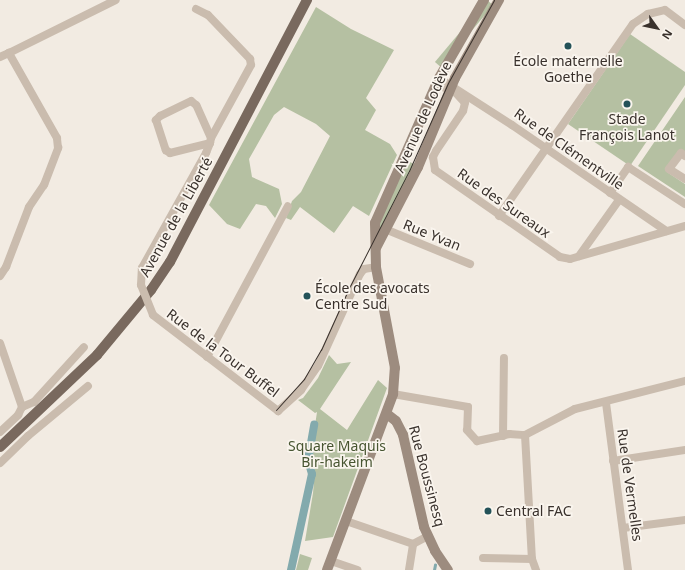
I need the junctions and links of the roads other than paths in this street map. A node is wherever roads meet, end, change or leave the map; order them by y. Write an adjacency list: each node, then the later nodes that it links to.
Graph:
1 (116, 0): 7 (street)
2 (484, 0): 9 (street, Avenue de Lodève)
3 (499, 0): 10 (street, Avenue de Lodève)
4 (307, 2): 41 (main road, Avenue de la Liberté)
5 (196, 9): 11 (street, Rue de la Tour Buffel)
6 (685, 25): 12 (street)
7 (9, 53): 8 (street); 27 (street)
8 (0, 57)
9 (437, 81): 10 (street, Rue des Sureaux); 23 (street, Avenue de Lodève)
10 (452, 89): 12 (street, Rue de Clémentville); 19 (street, Rue des Sureaux); 21 (street, Avenue de Lodève)
11 (210, 141): 11 (street); 30 (street, Rue de la Tour Buffel, bridge)
12 (546, 148): 15 (street, Rue de Clémentville); 19 (street)
13 (685, 156): 14 (street)
14 (685, 179)
15 (610, 193): 16 (street, Rue de Clémentville); 17 (street)
16 (619, 200): 22 (street, Rue de Clémentville); 24 (street)
17 (685, 204)
18 (288, 206): 30 (street)
19 (499, 216): 24 (street, Rue des Sureaux)
20 (685, 226): 22 (street)
21 (384, 229): 23 (street, Avenue de Lodève); 25 (street, Rue Yvan)
22 (666, 231): 24 (street, Rue des Sureaux)
23 (376, 248): 26 (street, Avenue de Lodève)
24 (579, 256)
25 (470, 264)
26 (376, 267): 30 (street, Rue de la Tour Buffel); 34 (street, Avenue de Lodève)
27 (0, 276)
28 (0, 343): 36 (street)
29 (84, 347): 36 (street)
30 (207, 357)
31 (504, 358): 40 (street)
32 (685, 381): 35 (street)
33 (88, 386): 44 (street)
34 (393, 394): 37 (street, Avenue de Lodève); 40 (street)
35 (606, 403): 39 (street); 43 (street, Rue de Vermelles)
36 (22, 407): 38 (street)
37 (387, 414): 46 (street, Avenue de Lodève); 48 (street, Rue Boussinesq)
38 (0, 432)
39 (525, 435): 40 (street); 51 (street)
40 (503, 436)
41 (0, 447)
42 (685, 450): 43 (street)
43 (613, 462): 47 (street, Rue de Vermelles)
44 (0, 463)
45 (685, 520): 47 (street)
46 (346, 521): 49 (street); 52 (street, Avenue de Lodève)
47 (623, 528): 57 (street, Rue de Vermelles)
48 (428, 536): 49 (street); 55 (street, Rue Boussinesq)
49 (413, 544): 54 (street)
50 (483, 558): 51 (street)
51 (532, 559): 56 (street)
52 (329, 566): 53 (street)
53 (357, 570)
54 (409, 570)
55 (448, 570)
56 (536, 570)
57 (628, 570)

